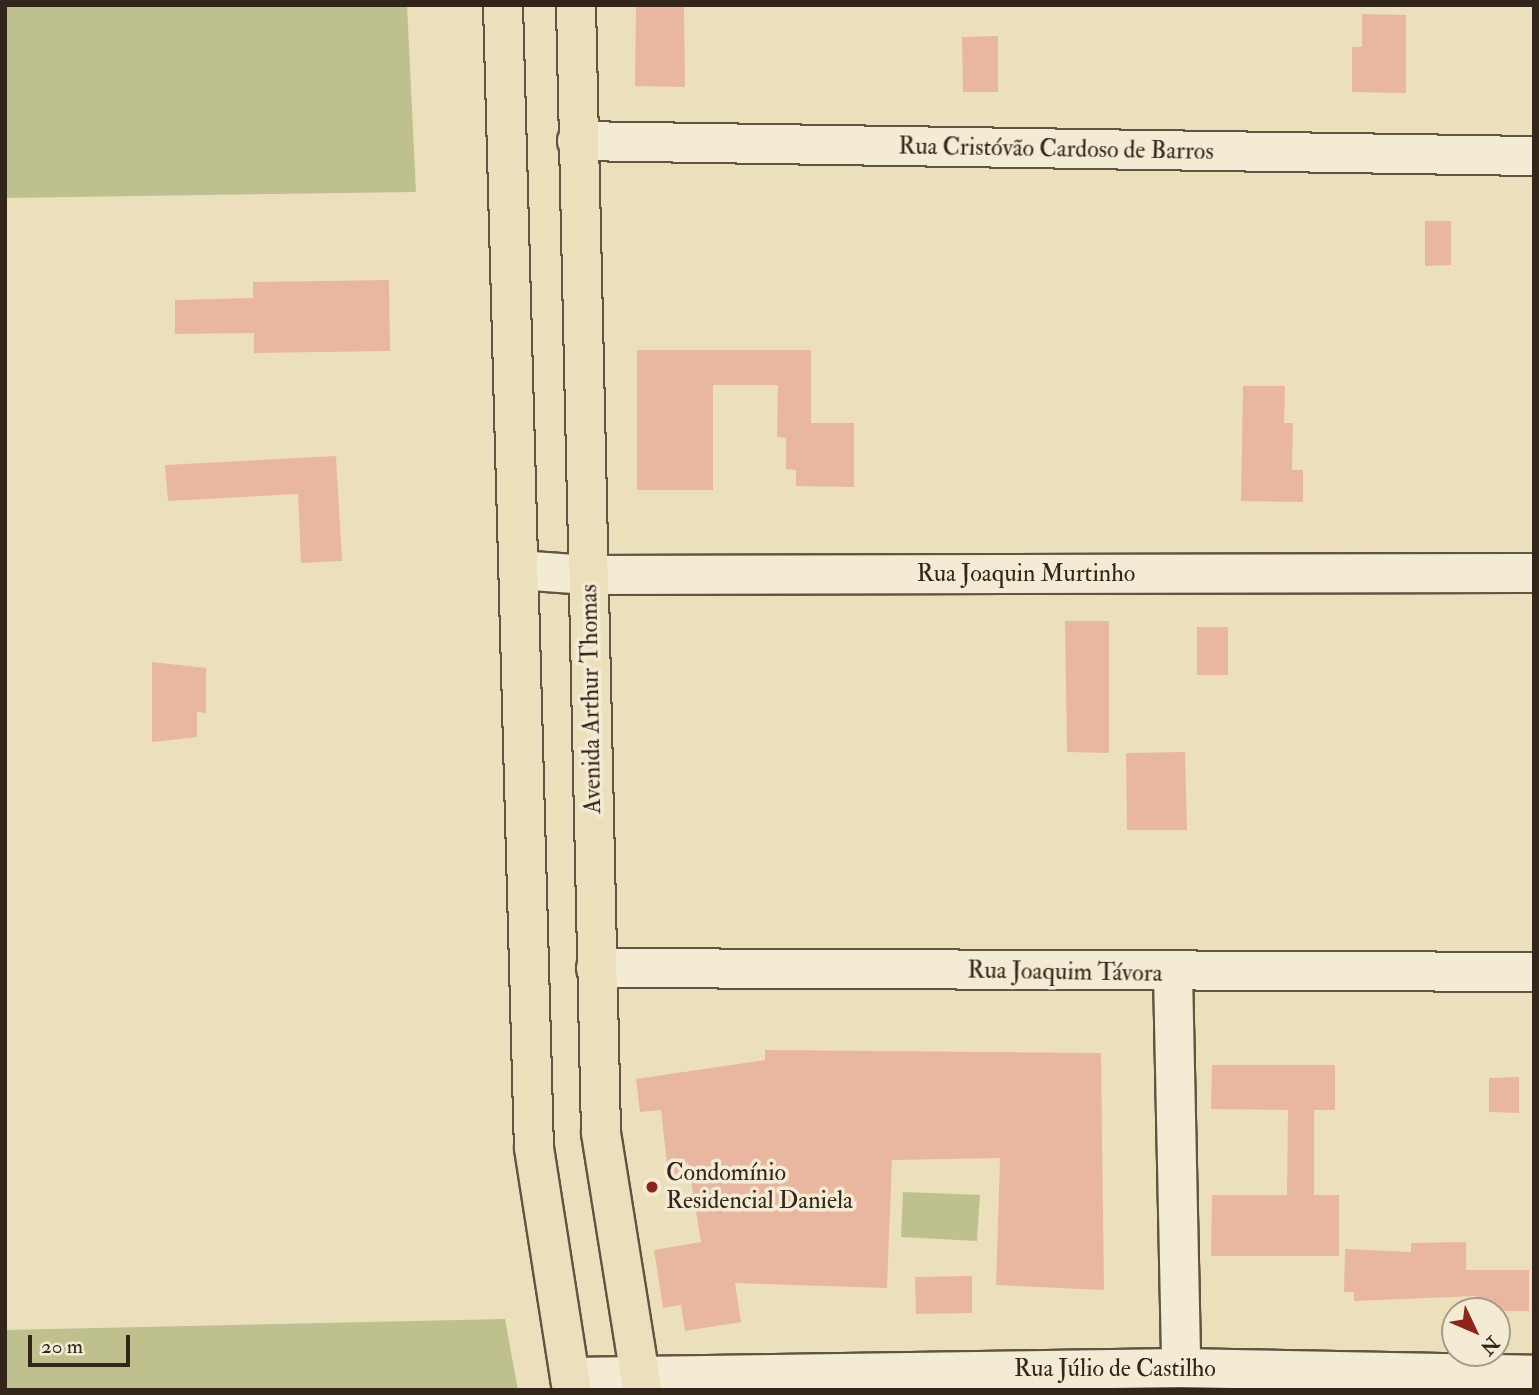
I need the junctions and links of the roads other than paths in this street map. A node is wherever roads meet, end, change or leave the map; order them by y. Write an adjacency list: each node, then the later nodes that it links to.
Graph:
1 (503, 5): 5 (main road)
2 (576, 5): 3 (main road, Avenida Arthur Thomas)
3 (577, 141): 4 (street, Rua Cristóvão Cardoso de Barros); 7 (main road, Avenida Arthur Thomas)
4 (1534, 156)
5 (518, 570): 7 (street, Rua Joaquin Murtinho); 14 (main road)
6 (1534, 573): 7 (street, Rua Joaquin Murtinho)
7 (588, 575): 8 (main road, Avenida Arthur Thomas)
8 (596, 968): 10 (street, Rua Joaquim Távora); 13 (main road, Avenida Arthur Thomas)
9 (1534, 972): 10 (street, Rua Joaquim Távora)
10 (1173, 973): 11 (street)
11 (1181, 1368): 12 (street, Rua Júlio de Castilho); 13 (street, Rua Júlio de Castilho)
12 (1534, 1375)
13 (641, 1381): 14 (street, Rua Júlio de Castilho)
14 (571, 1383)

